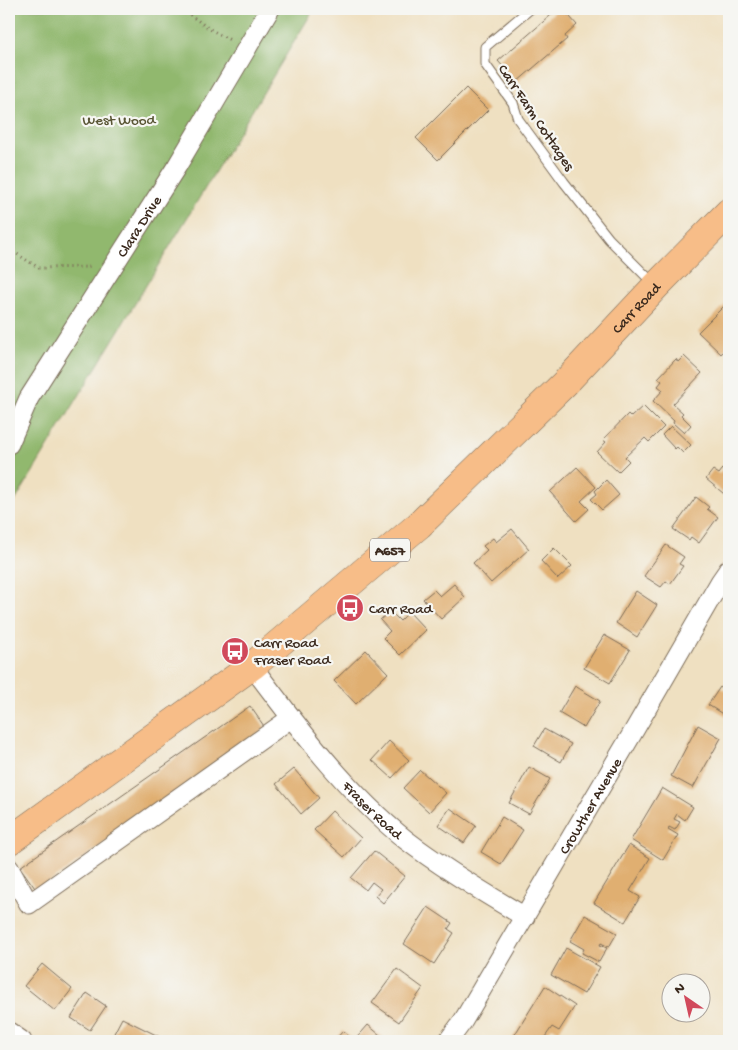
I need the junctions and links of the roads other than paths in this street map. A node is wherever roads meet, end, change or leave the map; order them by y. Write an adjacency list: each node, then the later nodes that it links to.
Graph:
1 (270, 9): 5 (street, Clara Drive)
2 (530, 9): 4 (lane, Carr Farm Cottages)
3 (729, 212): 4 (main road, Carr Road / A657)
4 (656, 286): 7 (main road, Carr Road / A657)
5 (9, 444)
6 (729, 569): 11 (street, Crowther Avenue)
7 (252, 666): 8 (street, Fraser Road); 9 (main road, Carr Road / A657)
8 (291, 718): 10 (street); 11 (street, Fraser Road)
9 (9, 841)
10 (9, 868)
11 (525, 917): 14 (street, Crowther Avenue)
12 (9, 1032): 13 (street)
13 (22, 1041)
14 (448, 1041)

